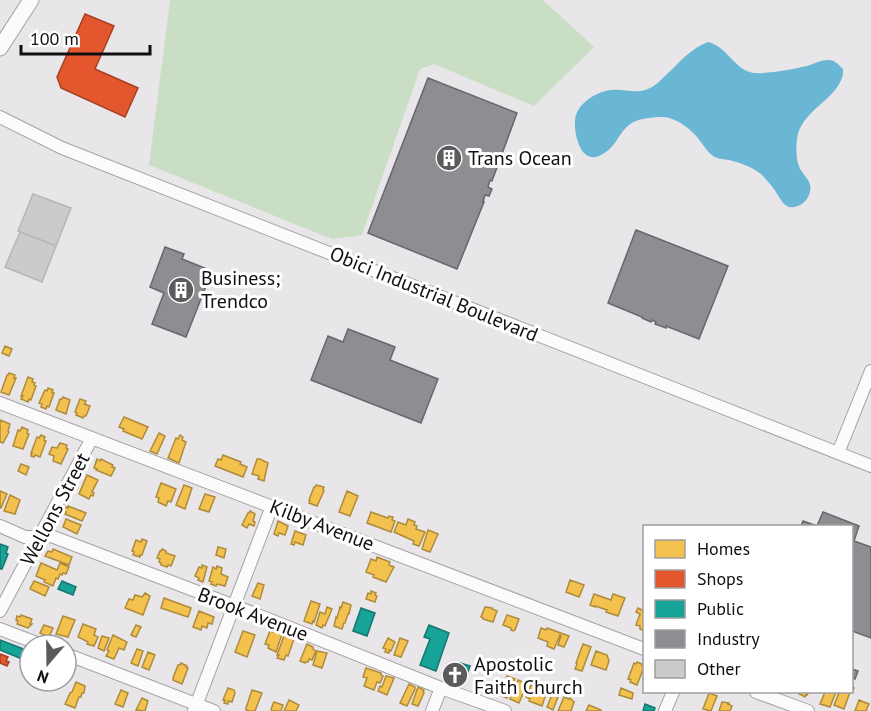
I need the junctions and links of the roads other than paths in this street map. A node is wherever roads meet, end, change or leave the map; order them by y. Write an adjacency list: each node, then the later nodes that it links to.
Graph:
1 (31, 0): 2 (main road)
2 (0, 48)
3 (0, 117): 7 (street, Obici Industrial Boulevard)
4 (871, 371): 7 (street)
5 (0, 403): 6 (street, Kilby Avenue)
6 (92, 438): 9 (street, Kilby Avenue); 11 (street, Wellons Street)
7 (838, 453): 8 (street, Obici Industrial Boulevard)
8 (871, 466)
9 (272, 506): 12 (street); 16 (street, Kilby Avenue)
10 (0, 526): 11 (street, Brook Avenue)
11 (39, 537): 12 (street, Brook Avenue); 13 (street, Wellons Street)
12 (235, 606): 18 (street, Brook Avenue); 21 (street)
13 (0, 611)
14 (0, 629): 15 (street)
15 (18, 636)
16 (643, 648)
17 (78, 659): 21 (street)
18 (441, 688): 23 (street); 24 (street, Brook Avenue)
19 (673, 693): 25 (street)
20 (759, 693): 26 (street)
21 (195, 707): 22 (street)
22 (214, 711)
23 (432, 711)
24 (505, 711)
25 (665, 711)
26 (808, 711)

